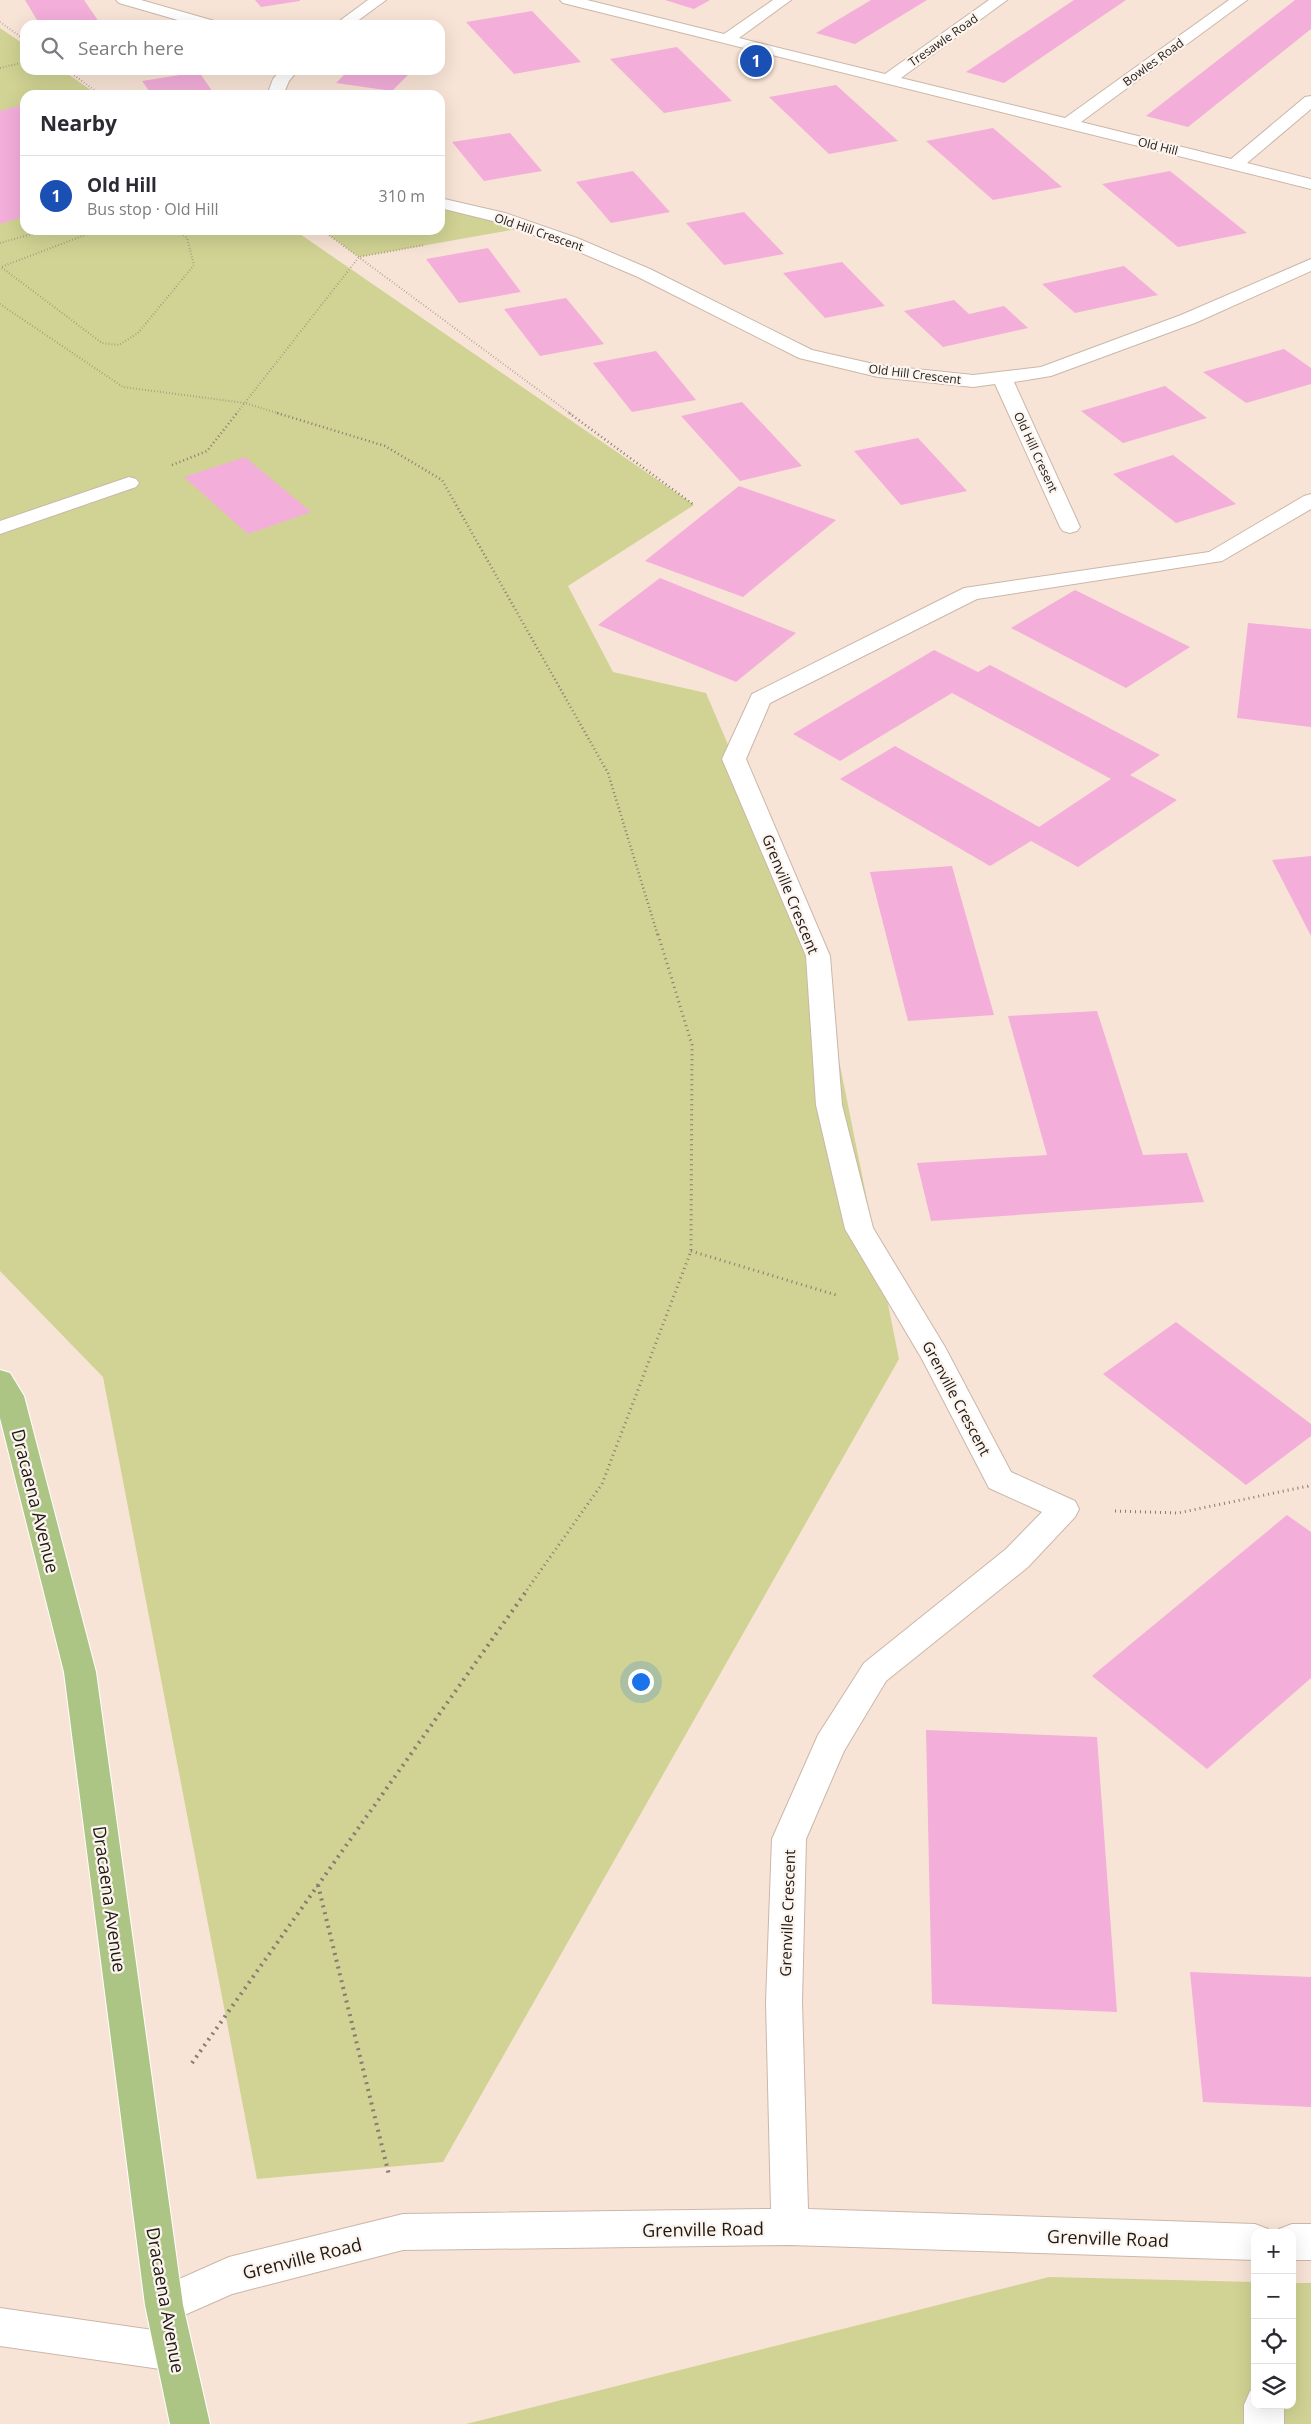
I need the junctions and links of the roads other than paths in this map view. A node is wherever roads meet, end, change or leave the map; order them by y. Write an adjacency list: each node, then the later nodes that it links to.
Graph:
1 (124, 0): 8 (street)
2 (378, 0): 9 (street)
3 (568, 0): 7 (street, Old Hill)
4 (783, 0): 10 (street)
5 (999, 0): 12 (street, Tresawle Road)
6 (1239, 0): 15 (street, Bowles Road)
7 (593, 3): 10 (street, Old Hill)
8 (194, 20)
9 (349, 20)
10 (724, 40): 12 (street, Old Hill)
11 (285, 75): 13 (street)
12 (887, 80): 15 (street, Old Hill)
13 (277, 90)
14 (1311, 100): 16 (street)
15 (1067, 124): 16 (street, Old Hill)
16 (1234, 165): 17 (street, Old Hill)
17 (1311, 184)
18 (445, 204): 20 (street, Old Hill Crescent)
19 (1311, 264): 20 (street, Old Hill Crescent)
20 (1002, 377): 23 (street, Old Hill Cresent)
21 (129, 484): 24 (street)
22 (1311, 500): 26 (street, Grenville Crescent)
23 (1070, 527)
24 (0, 528)
25 (0, 1381): 30 (main road, Dracaena Avenue)
26 (790, 2228): 27 (street, Grenville Road); 30 (street, Grenville Road)
27 (1251, 2242)
28 (1296, 2242): 29 (street)
29 (1311, 2242)
30 (164, 2305): 32 (main road, Dracaena Avenue)
31 (0, 2327): 32 (street)
32 (174, 2352): 34 (main road, Dracaena Avenue)
33 (1264, 2409): 35 (street)
34 (190, 2424)
35 (1264, 2424)

